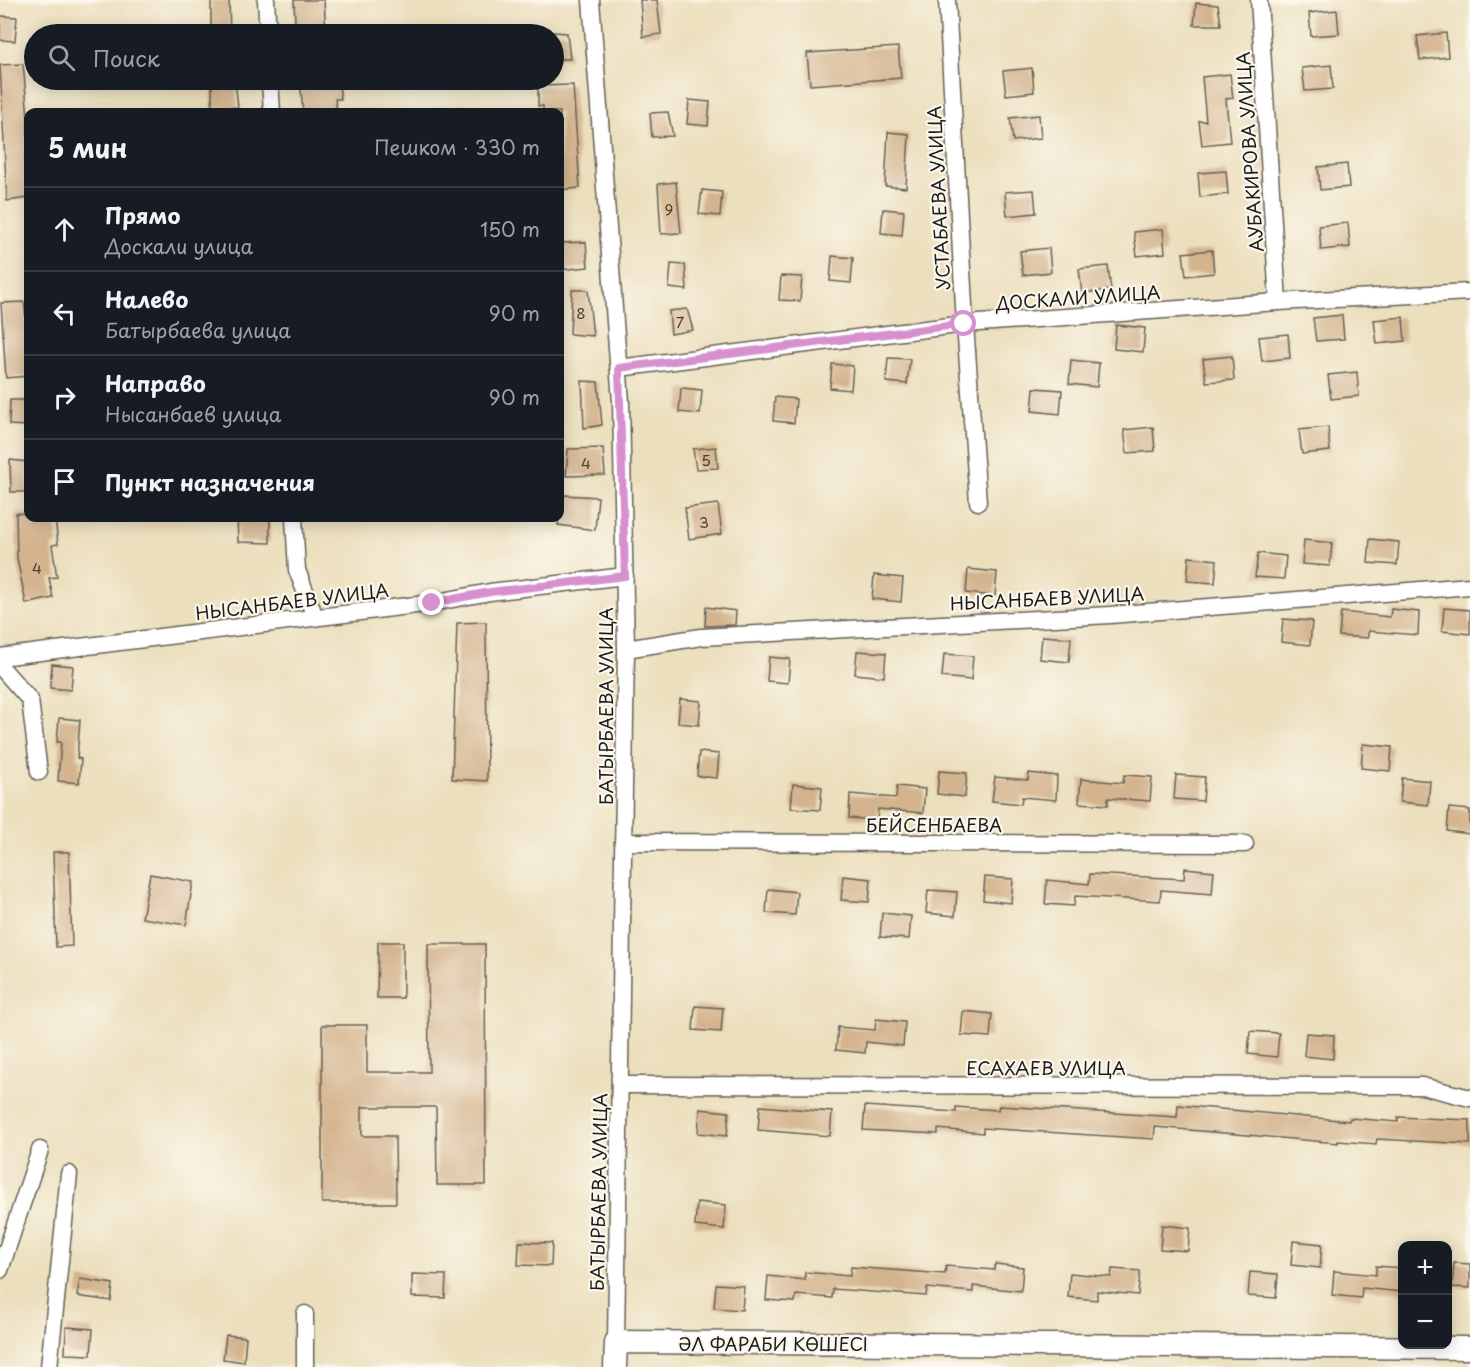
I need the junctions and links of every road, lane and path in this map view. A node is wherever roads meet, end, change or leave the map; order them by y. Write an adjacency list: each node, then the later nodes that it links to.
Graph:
1 (266, 0): 5 (street)
2 (591, 0): 11 (street, БАТЫРБАЕВА УЛИЦА)
3 (946, 0): 10 (street, УСТАБАЕВА УЛИЦА)
4 (1258, 0): 9 (street, АУБАКИРОВА УЛИЦА)
5 (267, 24)
6 (271, 90): 7 (street)
7 (272, 108)
8 (1470, 292): 9 (street, ДОСКАЛИ УЛИЦА)
9 (1278, 302): 10 (street, ДОСКАЛИ УЛИЦА)
10 (964, 324): 11 (street, ДОСКАЛИ УЛИЦА); 12 (street, УСТАБАЕВА УЛИЦА)
11 (619, 368): 14 (street, БАТЫРБАЕВА УЛИЦА)
12 (978, 502)
13 (294, 522): 16 (street)
14 (625, 576): 16 (street, НЫСАНБАЕВ УЛИЦА); 17 (street, БАТЫРБАЕВА УЛИЦА)
15 (1470, 586): 17 (street, НЫСАНБАЕВ УЛИЦА)
16 (315, 617): 18 (street, НЫСАНБАЕВ УЛИЦА)
17 (626, 649): 21 (street, БАТЫРБАЕВА УЛИЦА)
18 (0, 657)
19 (0, 666): 20 (street)
20 (39, 772)
21 (623, 842): 22 (street, БЕЙСЕНБАЕВА); 23 (street, БАТЫРБАЕВА УЛИЦА)
22 (1245, 844)
23 (620, 1085): 24 (street, ЕСАХАЕВ УЛИЦА); 29 (street, БАТЫРБАЕВА УЛИЦА)
24 (1470, 1098)
25 (40, 1150): 27 (street)
26 (69, 1174): 31 (street)
27 (0, 1270)
28 (305, 1314): 32 (street)
29 (616, 1342): 30 (street, ӘЛ ФАРАБИ КӨШЕСІ); 33 (street)
30 (1470, 1348)
31 (49, 1367)
32 (305, 1367)
33 (615, 1367)

